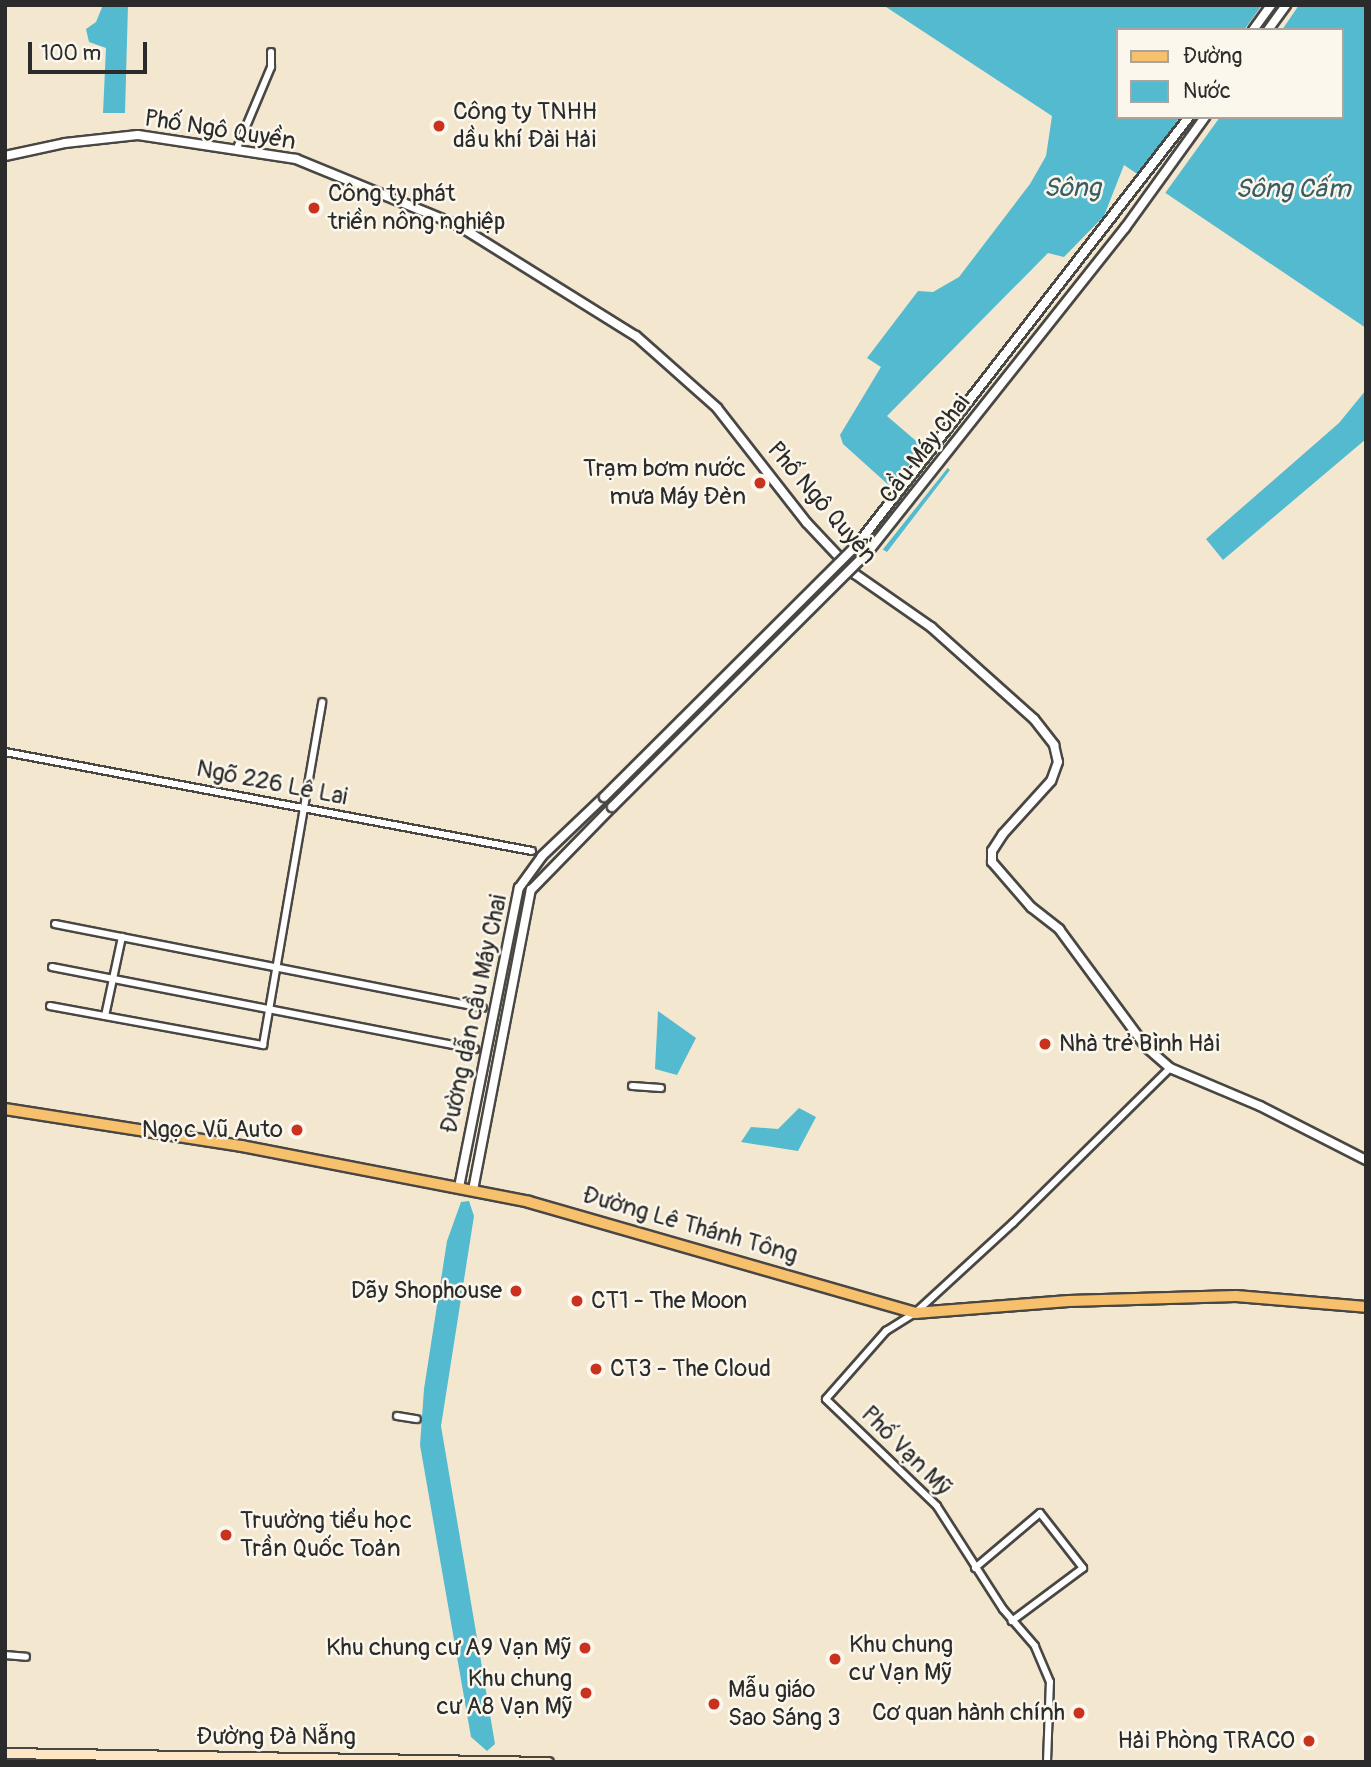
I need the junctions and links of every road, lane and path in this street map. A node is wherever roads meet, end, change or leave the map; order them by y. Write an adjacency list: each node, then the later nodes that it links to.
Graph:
1 (1271, 5): 3 (street)
2 (1286, 5): 4 (street)
3 (1254, 28)
4 (1269, 28)
5 (271, 52): 8 (street)
6 (1187, 119): 12 (street, Cầu Máy Chai, bridge)
7 (1204, 119): 13 (street, Cầu Máy Chai, bridge)
8 (237, 148): 9 (street, Phố Ngô Quyền); 26 (street, Phố Ngô Quyền)
9 (5, 156)
10 (321, 702): 14 (street)
11 (5, 752): 14 (street, Ngõ 226 Lê Lai)
12 (604, 797): 31 (street, Đường dẫn cầu Máy Chai)
13 (612, 807): 32 (street, Đường dẫn cầu Máy Chai)
14 (304, 808): 15 (street, Ngõ 226 Lê Lai); 19 (street)
15 (532, 851)
16 (55, 924): 17 (street)
17 (122, 937): 19 (street); 20 (street)
18 (52, 967): 20 (street)
19 (278, 968): 22 (street); 23 (street)
20 (113, 979): 23 (street); 24 (street)
21 (50, 1006): 24 (street)
22 (484, 1008)
23 (270, 1009): 24 (street); 25 (street)
24 (106, 1016)
25 (475, 1049)
26 (1170, 1068): 30 (street, Phố Ngô Quyền); 34 (street, Phố Vạn Mỹ)
27 (632, 1086): 28 (street)
28 (661, 1088)
29 (5, 1109): 31 (main road, Đường Lê Thánh Tông)
30 (1366, 1160)
31 (459, 1187): 32 (main road, Đường Lê Thánh Tông)
32 (473, 1190): 34 (main road, Đường Lê Thánh Tông)
33 (1366, 1307): 34 (main road, Đường Lê Thánh Tông)
34 (915, 1313): 37 (street, Phố Vạn Mỹ)
35 (397, 1416): 36 (street)
36 (417, 1419)
37 (975, 1568): 38 (street, Phố Vạn Mỹ); 38 (street)
38 (1012, 1621): 44 (street, Phố Vạn Mỹ)
39 (5, 1655): 40 (street)
40 (26, 1657)
41 (5, 1753): 42 (main road, Đường Đà Nẵng)
42 (504, 1761): 43 (main road, Đường Đà Nẵng)
43 (548, 1762)
44 (1047, 1762)

